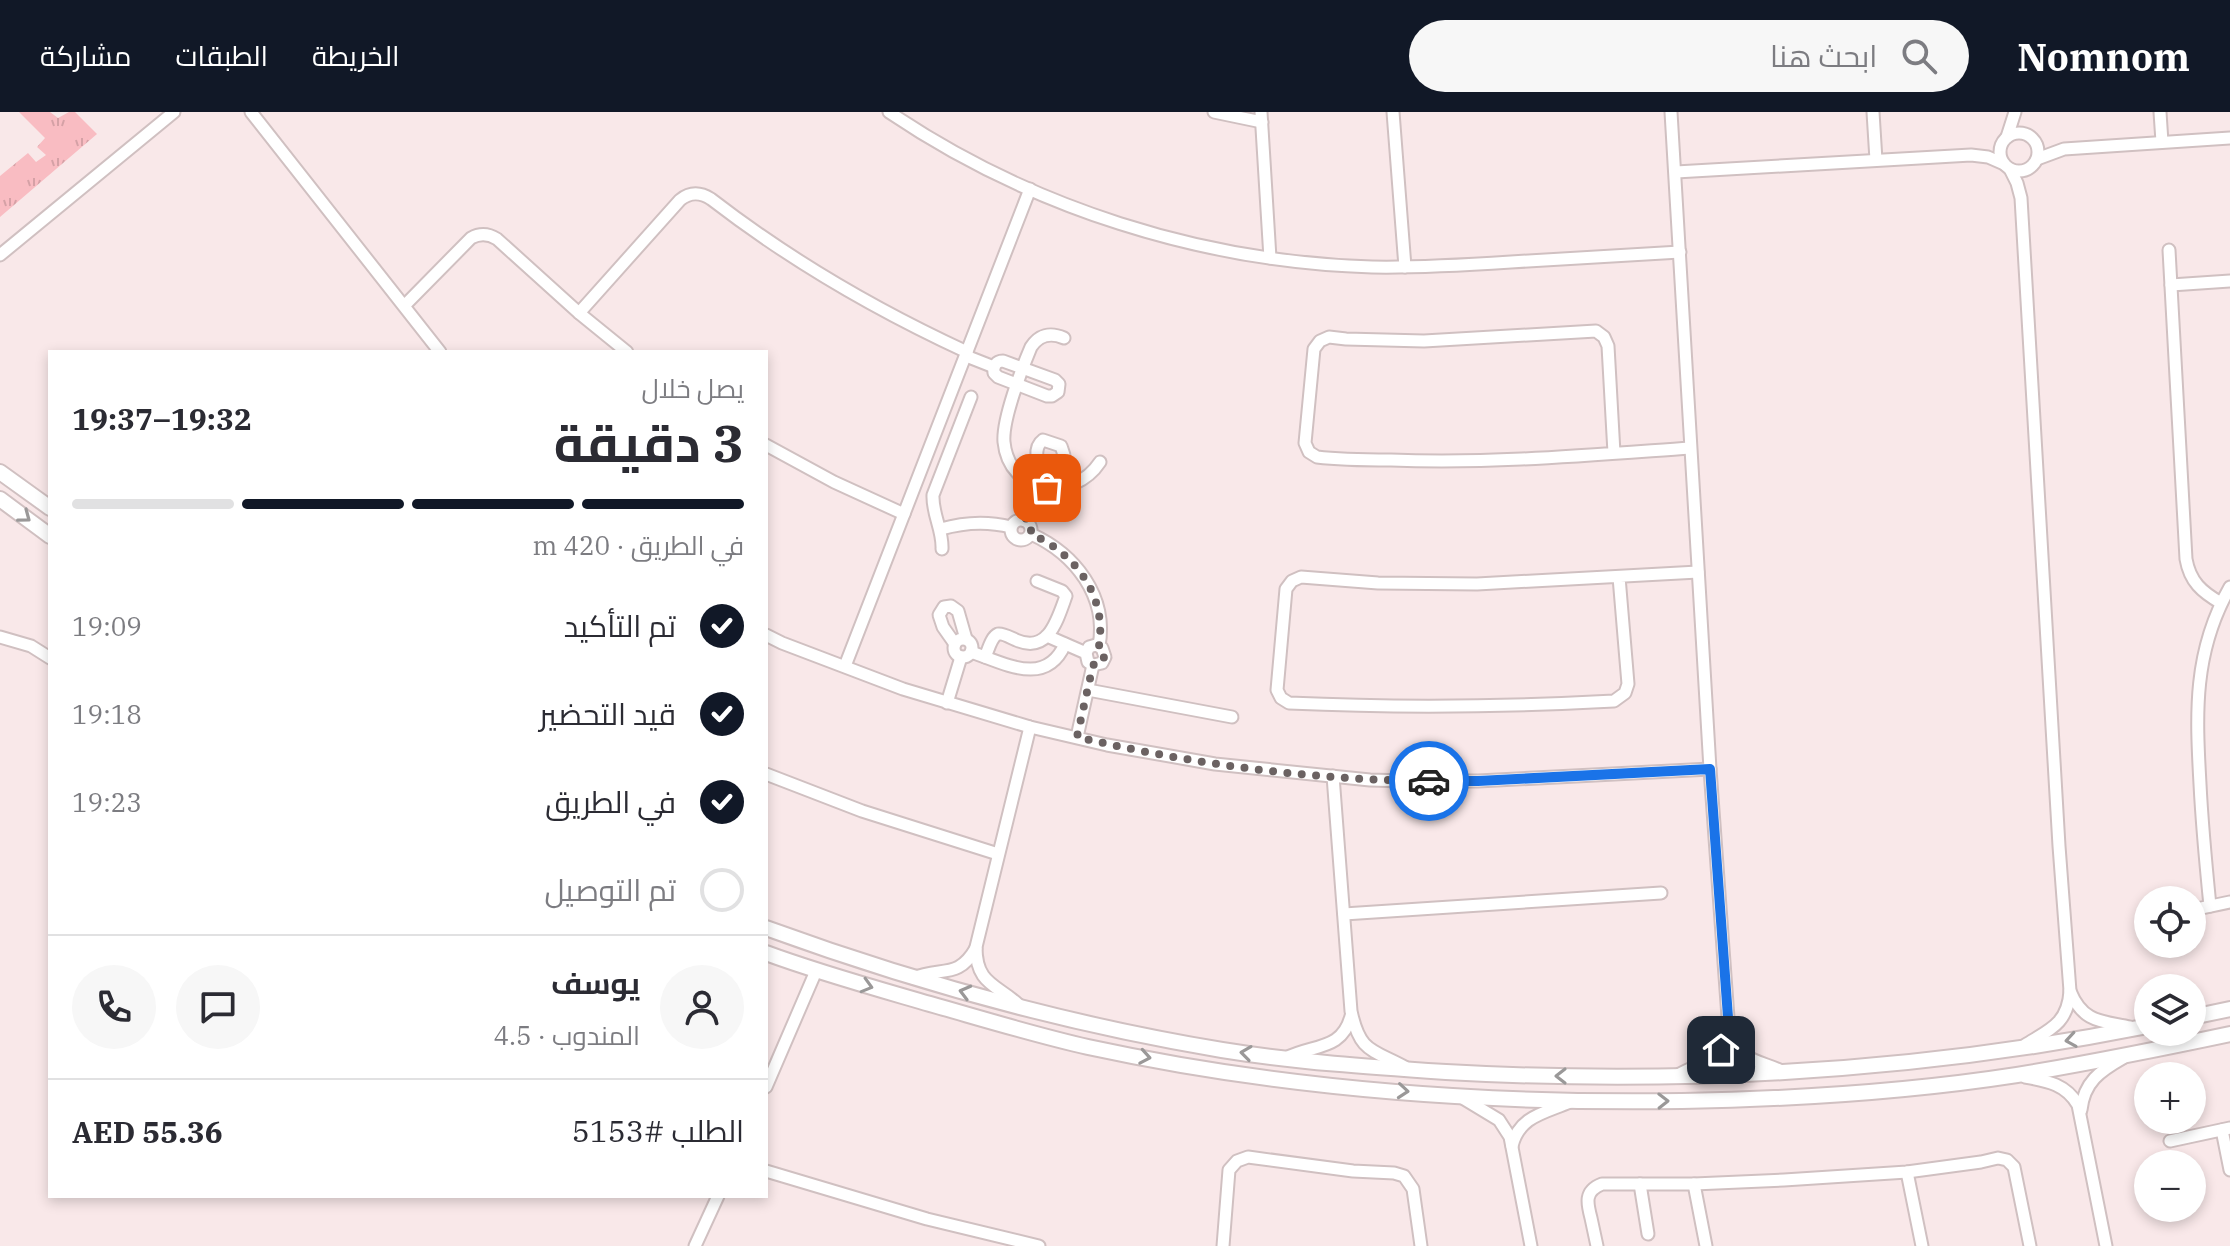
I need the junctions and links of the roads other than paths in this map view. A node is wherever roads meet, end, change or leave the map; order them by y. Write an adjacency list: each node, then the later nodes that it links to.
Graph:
1 (174, 112): 25 (street)
2 (251, 112): 30 (street)
3 (889, 112): 21 (street)
4 (1214, 112): 10 (street)
5 (1393, 112): 27 (street)
6 (1671, 112): 20 (street)
7 (1873, 112): 17 (street)
8 (2016, 112): 11 (street); 13 (street)
9 (2160, 112): 14 (street)
10 (1262, 117): 26 (street)
11 (2032, 138): 13 (street); 15 (street); 18 (street)
12 (2230, 138): 14 (street)
13 (2005, 139): 16 (street); 19 (street)
14 (2162, 142): 15 (street)
15 (2064, 149): 18 (street)
16 (1971, 155): 17 (street); 19 (street)
17 (1876, 160): 20 (street)
18 (2034, 163): 19 (street); 22 (street)
19 (2007, 166): 22 (street)
20 (1676, 172): 24 (street)
21 (1030, 189): 26 (street); 35 (street)
22 (2021, 198): 91 (street)
23 (2169, 250): 29 (street)
24 (1680, 252): 27 (street); 41 (street)
25 (0, 255)
26 (1270, 258): 27 (street)
27 (1405, 267)
28 (2230, 281): 29 (street)
29 (2171, 285): 59 (street)
30 (405, 305): 31 (street); 33 (street)
31 (579, 313): 34 (street); 35 (street)
32 (1064, 338): 37 (street)
33 (439, 350)
34 (625, 350)
35 (966, 354): 36 (street); 48 (street)
36 (994, 367): 37 (street); 38 (street)
37 (1023, 368): 38 (street); 38 (street)
38 (1018, 385): 45 (street)
39 (971, 397): 51 (street)
40 (768, 446): 48 (street)
41 (1690, 448): 42 (street); 55 (street)
42 (1614, 453): 42 (street)
43 (1100, 462): 45 (street)
44 (0, 472): 47 (street)
45 (1041, 481): 49 (street)
46 (0, 499): 53 (street, one-way to 53)
47 (48, 507)
48 (904, 514): 71 (street)
49 (1025, 521): 50 (street); 52 (street)
50 (1011, 527): 51 (street); 52 (street)
51 (941, 529): 54 (street)
52 (1031, 534): 65 (street)
53 (48, 535)
54 (942, 549)
55 (1698, 572): 56 (street); 77 (street)
56 (1619, 577): 56 (street)
57 (1037, 581): 61 (street)
58 (2230, 587): 59 (street)
59 (2221, 603): 83 (street)
60 (768, 636): 71 (street)
61 (1047, 636): 64 (street); 69 (street)
62 (0, 637): 68 (street)
63 (961, 642): 67 (street)
64 (1065, 644): 66 (street); 69 (street)
65 (1099, 646): 66 (street); 70 (street)
66 (1086, 653): 70 (street)
67 (966, 655): 69 (street); 73 (street)
68 (48, 657)
69 (985, 657)
70 (1093, 665): 72 (street)
71 (845, 666): 73 (street)
72 (1088, 690): 74 (street); 76 (street)
73 (947, 703): 75 (street)
74 (1232, 717)
75 (1030, 727): 76 (street); 80 (street)
76 (1077, 737): 79 (street)
77 (1710, 769): 79 (street); 99 (street)
78 (768, 775): 80 (street)
79 (1333, 776): 85 (street)
80 (998, 854): 87 (street)
81 (1661, 893): 85 (street)
82 (2230, 902): 83 (street)
83 (2210, 906): 84 (street)
84 (2206, 907)
85 (1344, 914): 94 (street)
86 (768, 929): 90 (street)
87 (976, 947): 90 (street); 92 (street)
88 (768, 954): 89 (street)
89 (816, 971): 100 (street, one-way to 100); 111 (street)
90 (913, 978): 92 (street, one-way to 90)
91 (2070, 991): 97 (street); 103 (street)
92 (1022, 1008): 96 (street)
93 (2230, 1009): 95 (street)
94 (1351, 1011): 106 (street); 107 (street)
95 (2206, 1014)
96 (1075, 1021): 100 (street); 102 (street)
97 (2134, 1026)
98 (2134, 1028): 103 (street, one-way to 103)
99 (1729, 1031): 108 (street); 110 (street)
100 (1028, 1032): 104 (street)
101 (2230, 1034): 105 (street)
102 (1157, 1038): 104 (street); 106 (street, one-way to 102)
103 (2021, 1047): 108 (street)
104 (1104, 1050): 112 (street, one-way to 112)
105 (2130, 1054): 109 (street); 114 (street)
106 (1286, 1059): 107 (street)
107 (1408, 1069): 110 (street, one-way to 107)
108 (1787, 1073): 110 (street)
109 (2015, 1075): 113 (street, one-way to 109); 114 (street)
110 (1676, 1077)
111 (768, 1082)
112 (1459, 1096): 113 (street); 117 (street)
113 (1570, 1102): 117 (street)
114 (2081, 1111): 134 (street)
115 (2226, 1129): 116 (street); 118 (street)
116 (2170, 1141)
117 (1512, 1147): 129 (street)
118 (2230, 1170)
119 (768, 1172): 126 (street)
120 (1907, 1172): 122 (street); 132 (street); 133 (street)
121 (1640, 1184): 122 (street); 124 (street); 130 (street)
122 (1694, 1184): 131 (street)
123 (717, 1198): 125 (street)
124 (1648, 1234)
125 (695, 1246)
126 (1039, 1246)
127 (1223, 1246): 128 (street)
128 (1421, 1246)
129 (1531, 1246)
130 (1597, 1246)
131 (1706, 1246)
132 (1922, 1246)
133 (2030, 1246)
134 (2106, 1246)

